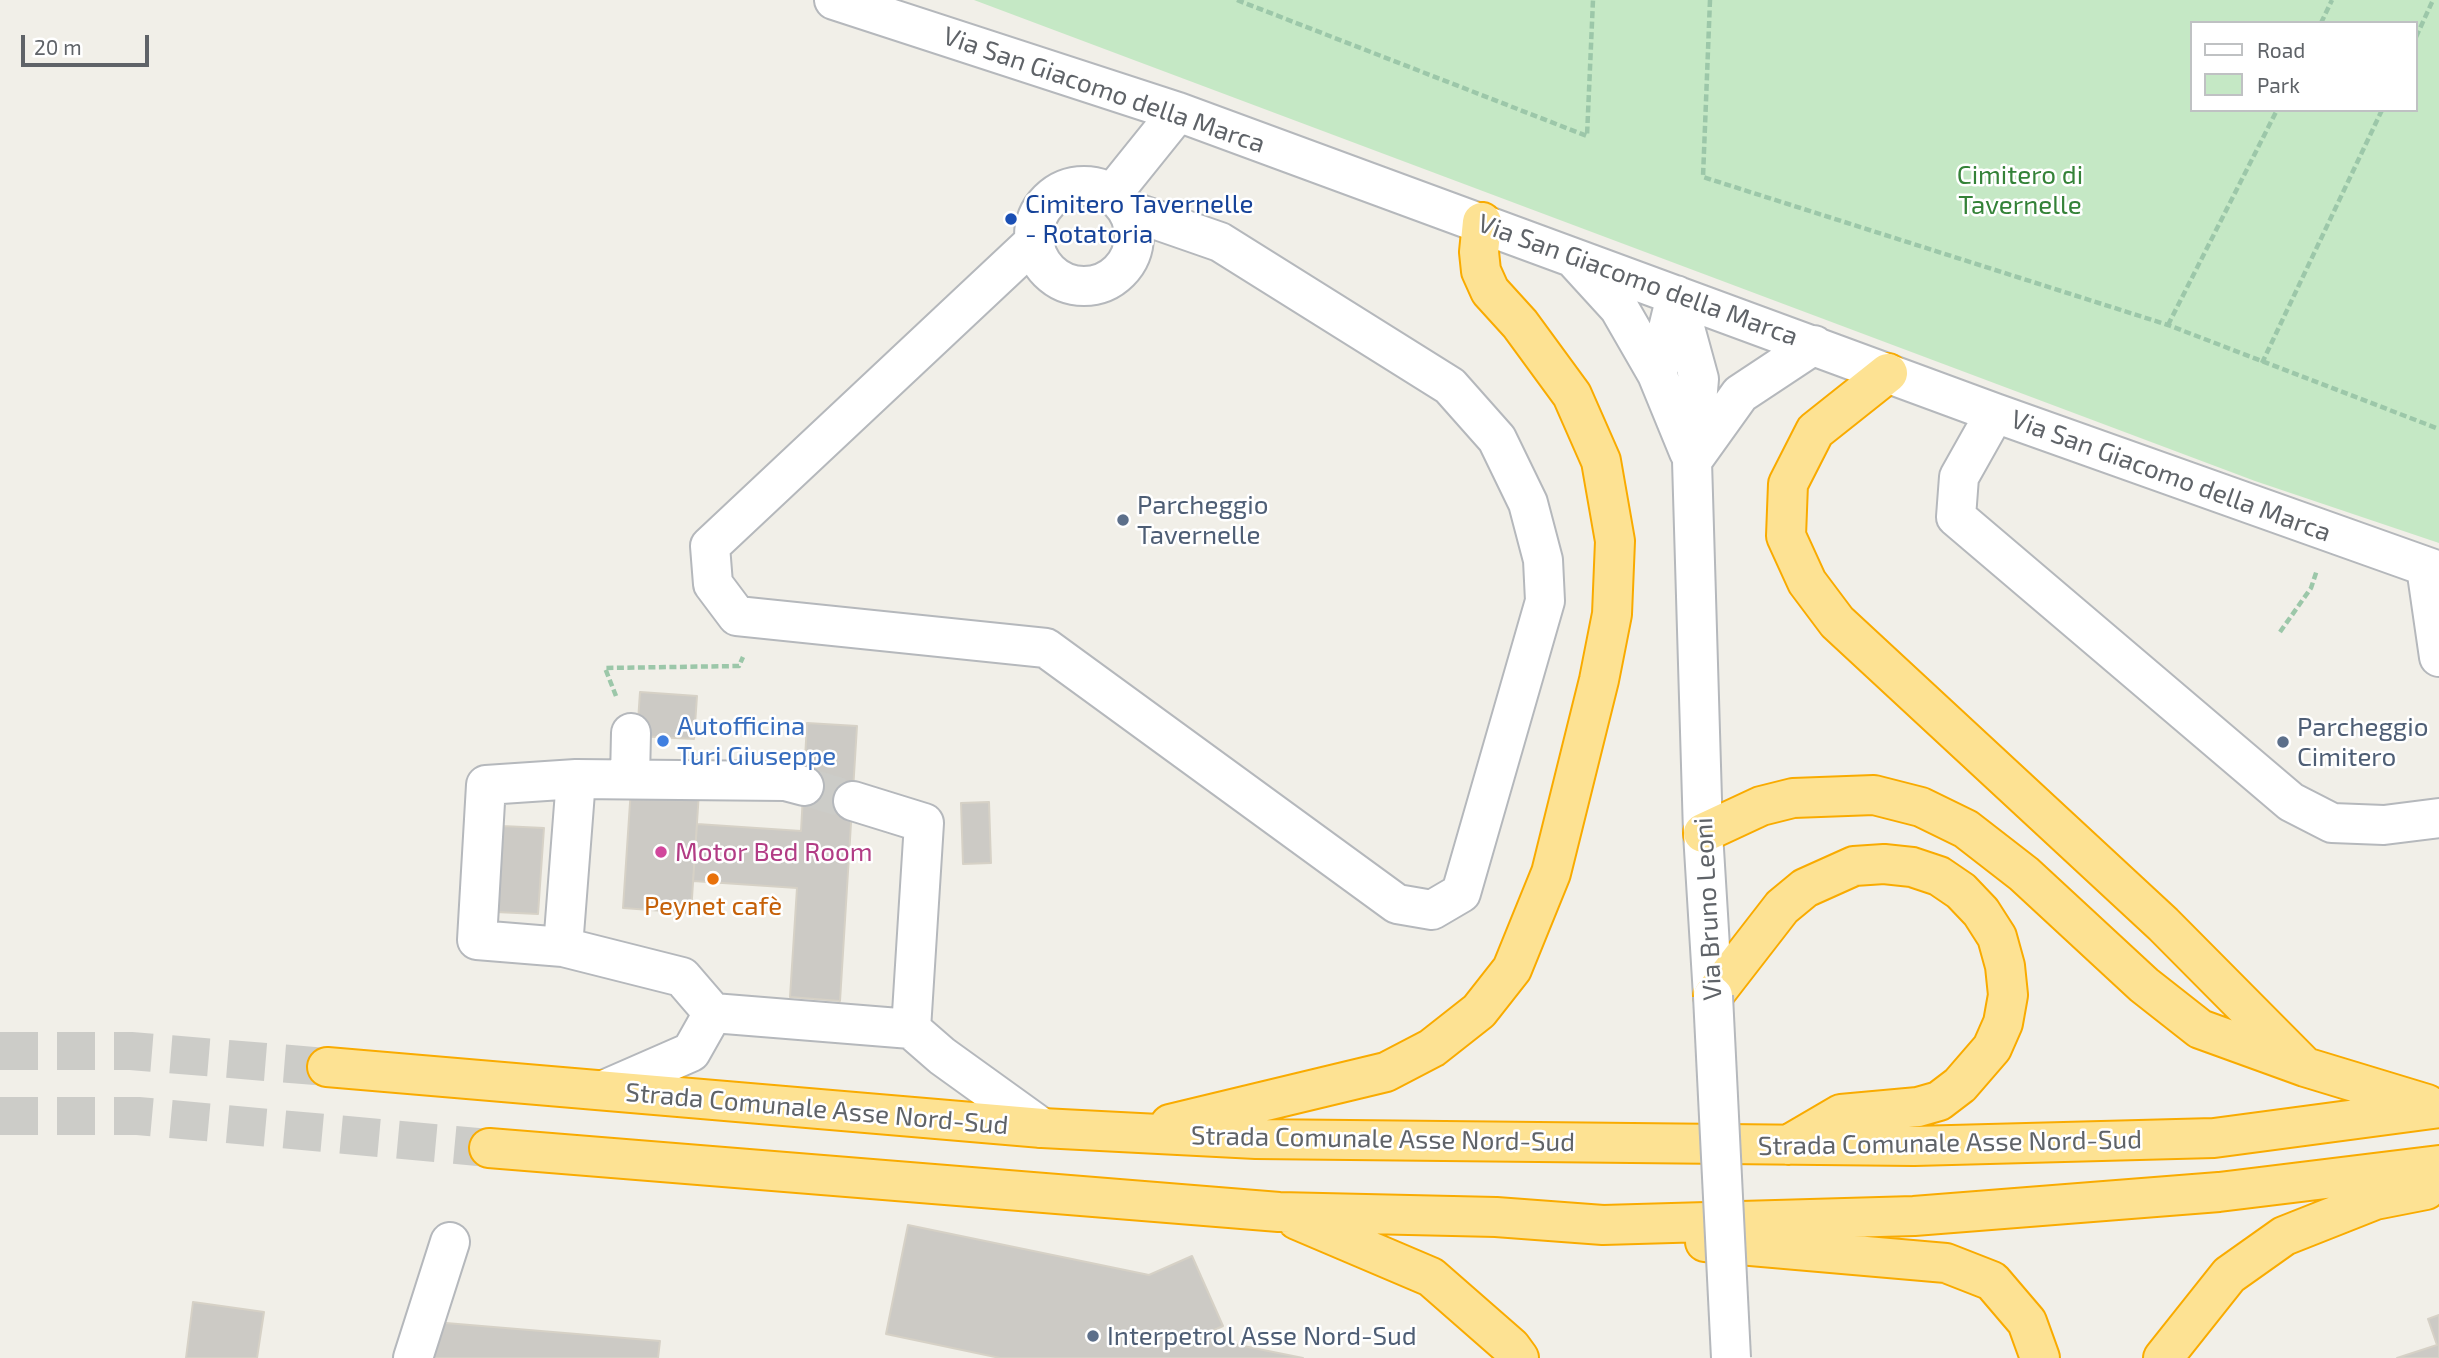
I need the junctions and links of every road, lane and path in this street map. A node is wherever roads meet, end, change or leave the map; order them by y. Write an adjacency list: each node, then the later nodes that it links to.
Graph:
1 (834, 0): 9 (street, Via San Giacomo della Marca)
2 (1237, 0): 3 (path)
3 (1594, 0)
4 (1710, 0): 17 (path)
5 (2332, 0): 7 (path)
6 (2434, 0): 8 (path)
7 (2322, 21)
8 (2418, 33)
9 (1178, 112): 12 (street); 13 (street, Via San Giacomo della Marca)
10 (2276, 112): 17 (path)
11 (2381, 112): 19 (path)
12 (1120, 202): 14 (street); 14 (street); 27 (street)
13 (1482, 222): 15 (street, Via San Giacomo della Marca); 46 (highway)
14 (1034, 242): 27 (street)
15 (1571, 255): 16 (street, Via San Giacomo della Marca); 21 (street, Via Bruno Leoni)
16 (1676, 295): 18 (street, Via San Giacomo della Marca); 21 (street); 24 (street, Via Bruno Leoni)
17 (2168, 325): 19 (path)
18 (1814, 345): 20 (street, Via San Giacomo della Marca); 24 (street)
19 (2262, 363): 23 (path)
20 (1888, 373): 22 (street, Via San Giacomo della Marca); 42 (highway)
21 (1657, 374): 24 (street, Via Bruno Leoni)
22 (1996, 413): 25 (street, Via San Giacomo della Marca); 35 (street)
23 (2439, 429)
24 (1692, 461): 36 (street, Via Bruno Leoni)
25 (2433, 569): 29 (street)
26 (2311, 588): 28 (path)
27 (758, 618): 30 (path)
28 (2280, 632)
29 (2439, 657)
30 (631, 733): 31 (street)
31 (630, 778): 32 (street); 33 (street)
32 (576, 779): 37 (street); 37 (street)
33 (804, 786)
34 (853, 801): 40 (street)
35 (2439, 818)
36 (1703, 833): 38 (street, Via Bruno Leoni); 42 (highway)
37 (563, 947): 39 (street)
38 (1713, 996): 47 (highway); 56 (street, Via Bruno Leoni, bridge)
39 (713, 1013): 40 (street); 43 (street)
40 (911, 1029): 45 (street)
41 (327, 1067): 43 (highway, Strada Comunale Asse Nord-Sud)
42 (2305, 1067): 44 (highway)
43 (604, 1090): 45 (highway, Strada Comunale Asse Nord-Sud)
44 (2439, 1108): 47 (highway, Strada Comunale Asse Nord-Sud)
45 (1042, 1128): 46 (highway, Strada Comunale Asse Nord-Sud)
46 (1134, 1133): 47 (highway, Strada Comunale Asse Nord-Sud)
47 (1786, 1146)
48 (489, 1148): 51 (highway)
49 (2439, 1165): 52 (highway)
50 (2439, 1188): 58 (highway)
51 (1279, 1212): 52 (highway); 55 (highway)
52 (1603, 1225): 57 (highway)
53 (450, 1242): 54 (street)
54 (413, 1358)
55 (1519, 1358)
56 (1731, 1358)
57 (2039, 1358)
58 (2163, 1358)

